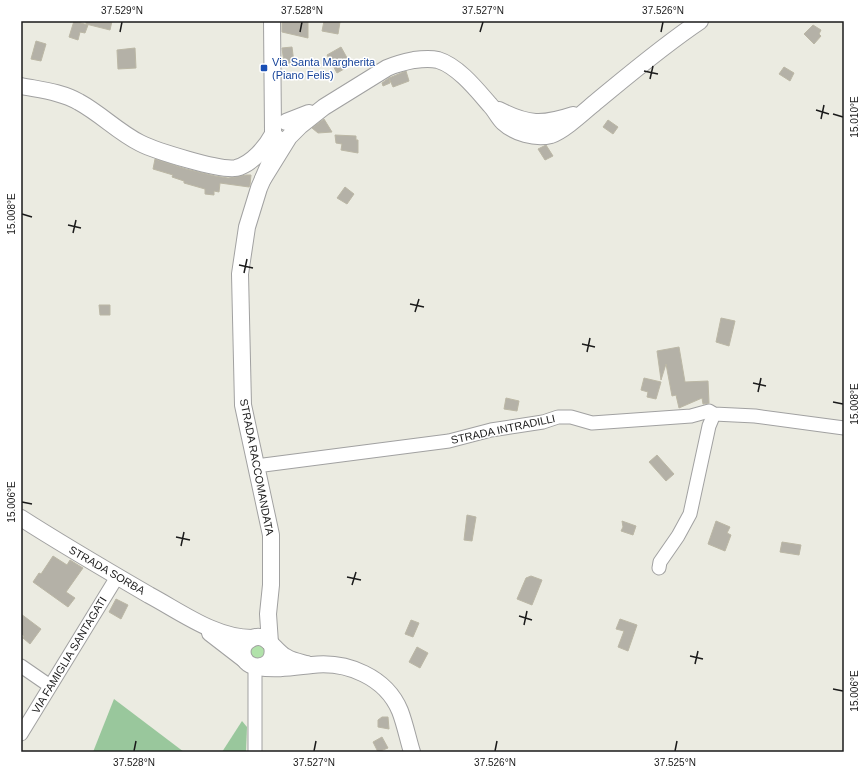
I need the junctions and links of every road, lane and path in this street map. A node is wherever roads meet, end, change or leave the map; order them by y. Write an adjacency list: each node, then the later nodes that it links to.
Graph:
1 (272, 21): 4 (street, STRADA RACCOMANDATA)
2 (700, 21): 4 (street)
3 (21, 86): 4 (street)
4 (281, 131): 7 (street, STRADA RACCOMANDATA)
5 (714, 414): 6 (street, STRADA INTRADILLI); 7 (street, STRADA INTRADILLI); 9 (street)
6 (844, 428)
7 (256, 466): 12 (street, STRADA RACCOMANDATA)
8 (21, 518): 10 (street, STRADA SORBA)
9 (659, 568)
10 (117, 576): 11 (street, STRADA SORBA); 16 (street, VIA FAMIGLIA SANTAGATI)
11 (195, 620): 12 (street); 13 (street)
12 (262, 641): 13 (street); 13 (street); 14 (street)
13 (253, 664): 14 (street); 18 (street)
14 (312, 665): 19 (street)
15 (21, 666): 16 (street)
16 (50, 686): 17 (street, VIA FAMIGLIA SANTAGATI)
17 (21, 734)
18 (255, 752)
19 (412, 752)

